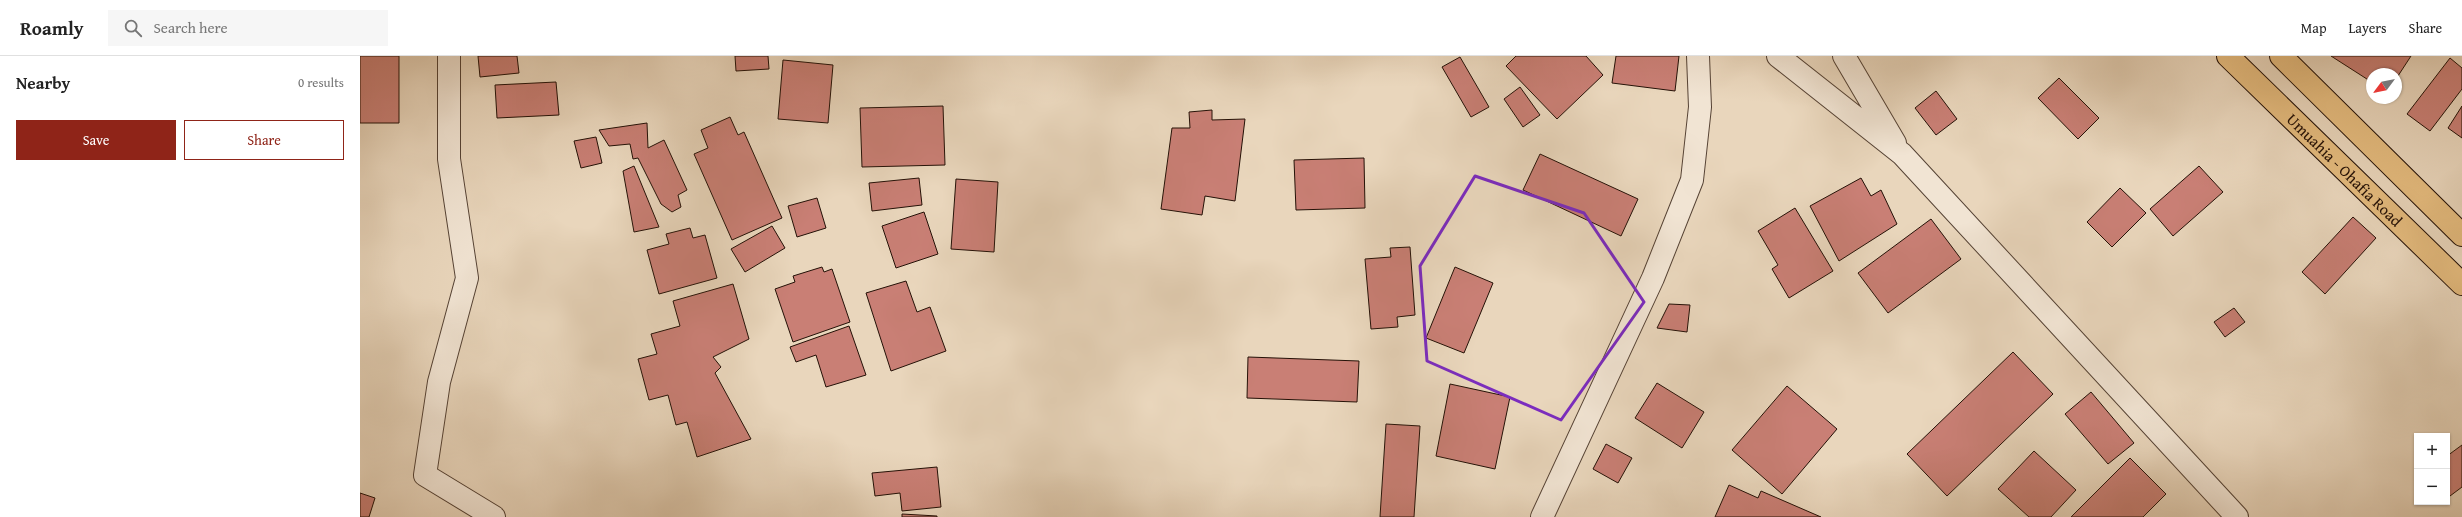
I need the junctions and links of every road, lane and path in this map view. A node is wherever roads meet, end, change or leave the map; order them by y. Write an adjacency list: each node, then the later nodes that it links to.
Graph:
1 (449, 56): 10 (street)
2 (1698, 56): 11 (street)
3 (1778, 56): 7 (street)
4 (1844, 56): 7 (street)
5 (2228, 56): 9 (main road, Umuahia - Ohafia Road)
6 (2281, 56): 8 (main road)
7 (1902, 154): 12 (street)
8 (2462, 235)
9 (2462, 284)
10 (494, 517)
11 (1542, 517)
12 (2237, 517)

